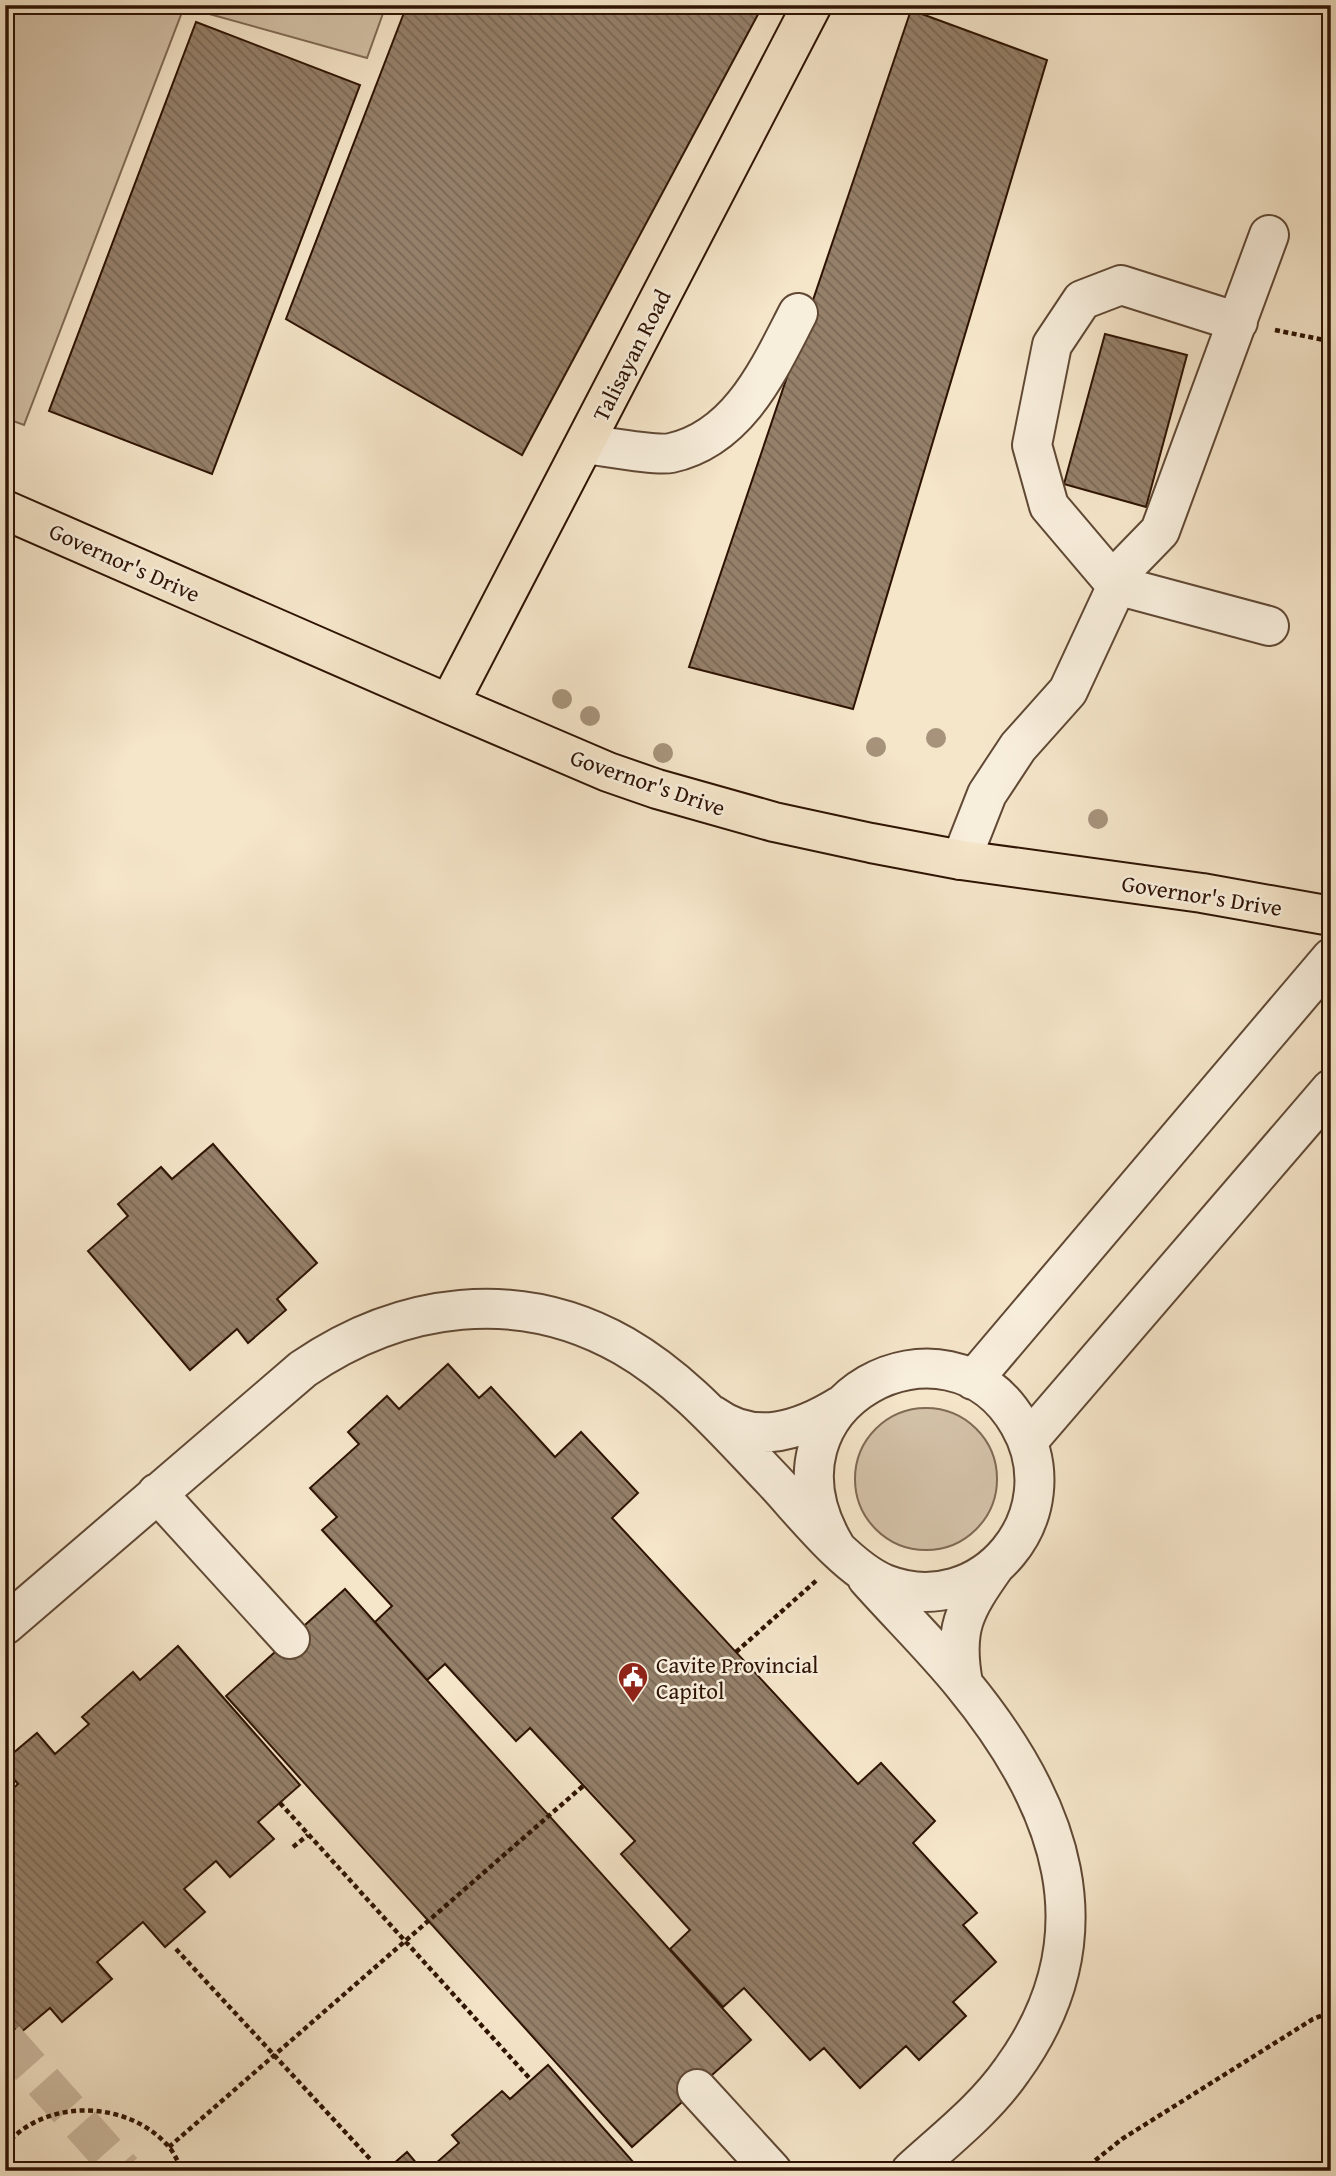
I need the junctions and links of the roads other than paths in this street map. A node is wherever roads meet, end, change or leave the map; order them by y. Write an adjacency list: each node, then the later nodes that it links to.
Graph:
1 (813, 5): 5 (main road, Talisayan Road)
2 (1269, 235): 4 (street)
3 (798, 313): 5 (street)
4 (1238, 322): 7 (street); 7 (street)
5 (584, 444): 9 (main road, Talisayan Road)
6 (5, 510): 9 (main road, Governor's Drive)
7 (1116, 585): 8 (street); 10 (street)
8 (1269, 626)
9 (449, 704): 10 (main road, Governor's Drive)
10 (961, 860): 11 (main road, Governor's Drive)
11 (1331, 916)
12 (1331, 958): 14 (street)
13 (1331, 1089): 17 (street)
14 (973, 1380): 15 (street); 17 (street)
15 (840, 1406): 16 (street); 19 (street)
16 (704, 1407): 18 (street); 19 (street)
17 (1028, 1441): 20 (street)
18 (157, 1493): 21 (street); 22 (street)
19 (847, 1558): 20 (street); 23 (street)
20 (995, 1565): 23 (street)
21 (5, 1625)
22 (290, 1639)
23 (963, 1684): 26 (street)
24 (697, 2088): 25 (street)
25 (772, 2171)
26 (911, 2171)

